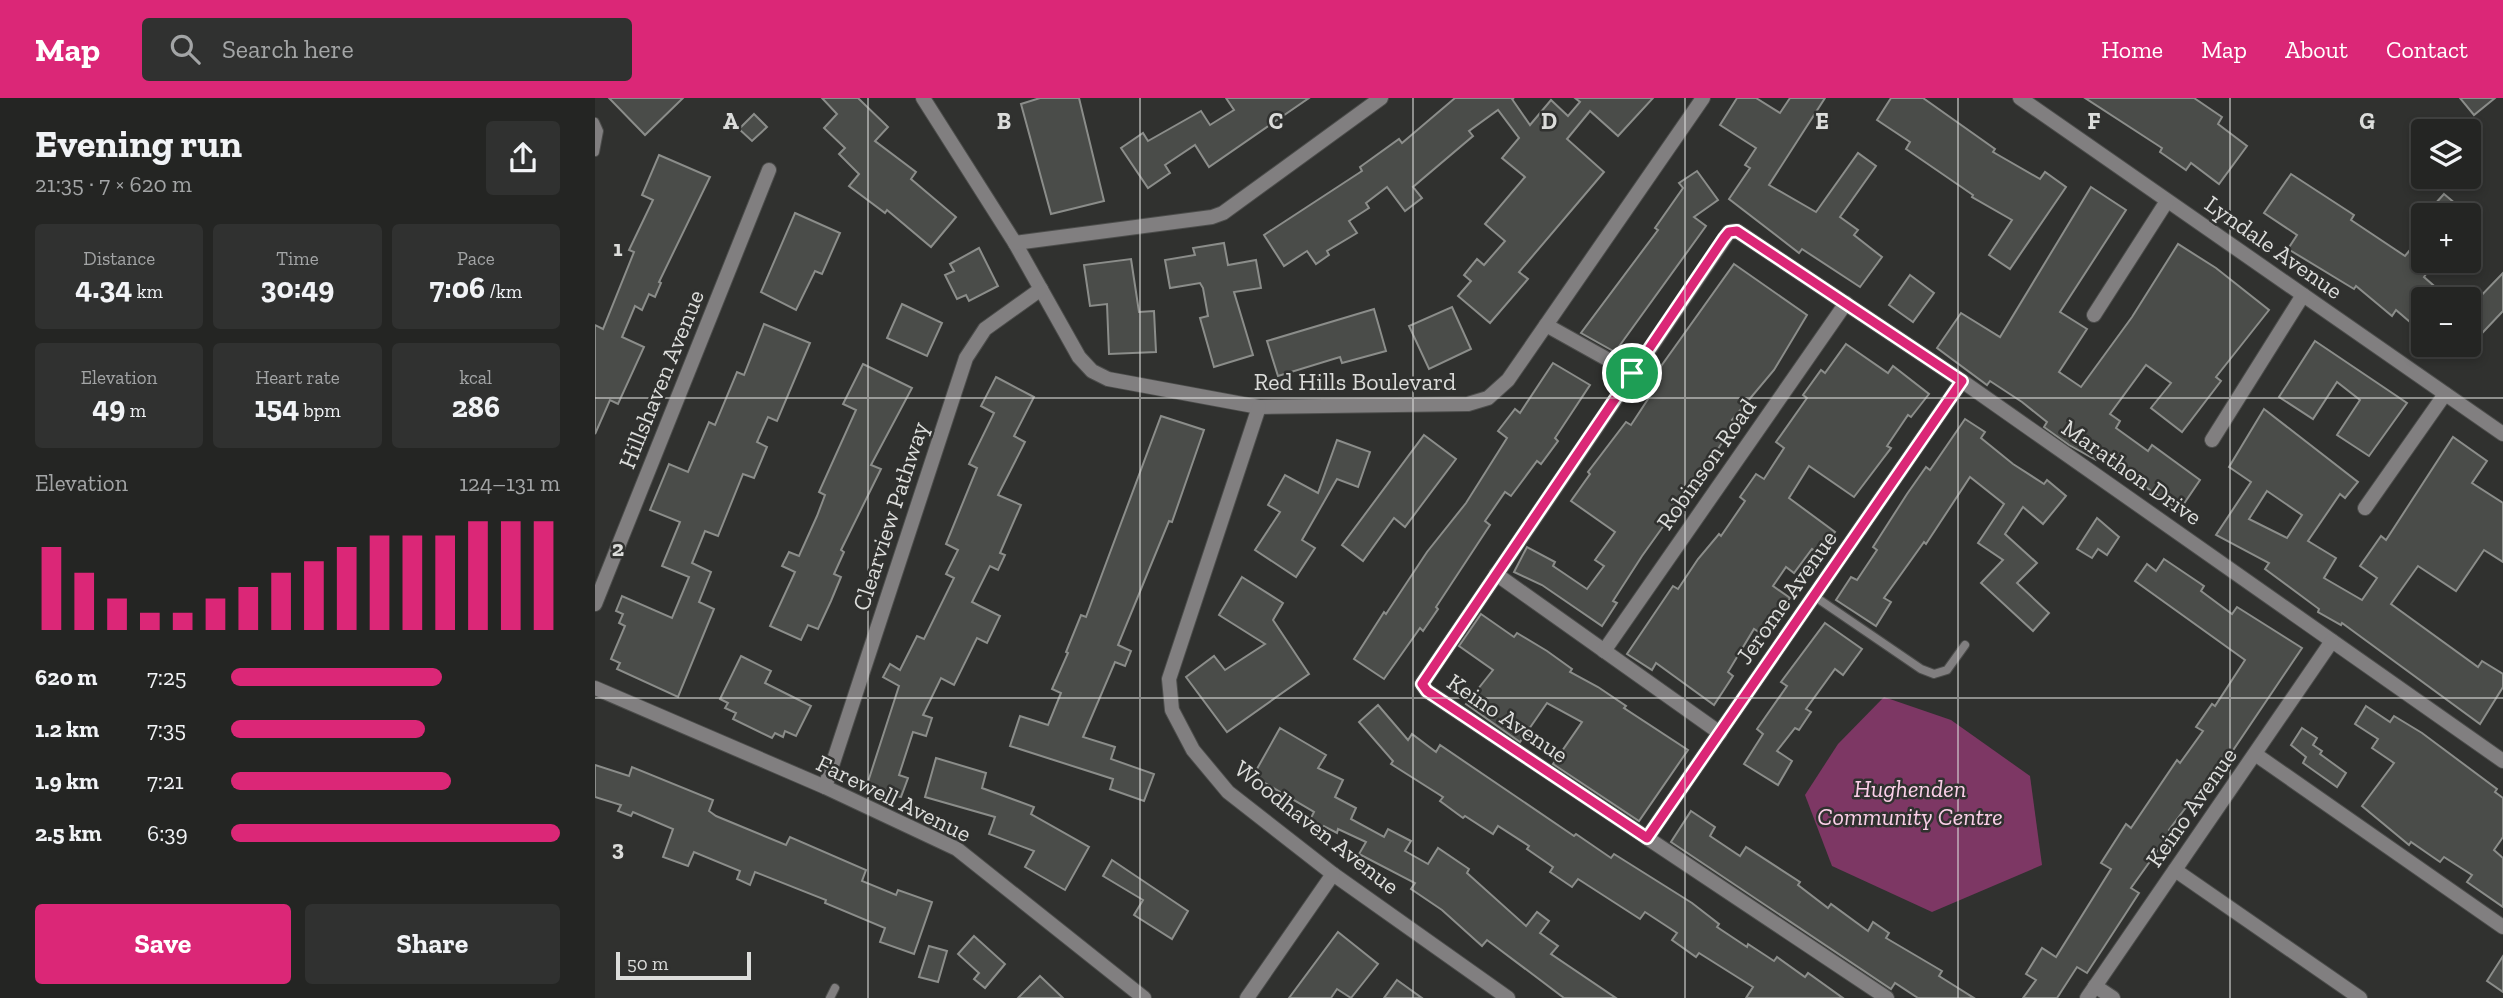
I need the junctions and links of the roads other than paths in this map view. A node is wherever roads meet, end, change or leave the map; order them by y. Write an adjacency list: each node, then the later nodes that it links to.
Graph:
1 (923, 98): 10 (street, Red Hills Boulevard)
2 (1381, 98): 10 (street)
3 (1703, 98): 15 (street, Red Hills Boulevard)
4 (2020, 98): 8 (street, Lyndale Avenue)
5 (595, 122): 6 (lane)
6 (595, 152)
7 (769, 170): 25 (street, Hillshaven Avenue)
8 (2167, 201): 12 (street, Lyndale Avenue); 14 (street)
9 (1729, 232): 13 (street, Marathon Drive); 16 (street, Keino Avenue)
10 (1015, 243): 11 (street, Red Hills Boulevard)
11 (1041, 289): 19 (street, Red Hills Boulevard); 33 (street, Clearview Pathway)
12 (2303, 295): 18 (street, Lyndale Avenue); 21 (street)
13 (1846, 303): 17 (street, Marathon Drive); 28 (street, Robinson Road)
14 (2094, 314)
15 (1546, 325): 16 (street); 19 (street, Red Hills Boulevard)
16 (1632, 373): 23 (street, Keino Avenue)
17 (1962, 381): 24 (street, Jerome Avenue); 26 (street, Marathon Drive)
18 (2445, 394): 20 (street, Lyndale Avenue); 22 (street)
19 (1259, 407): 36 (street, Woodhaven Avenue)
20 (2503, 434)
21 (2212, 440)
22 (2365, 508)
23 (1496, 574): 28 (street); 34 (street, Keino Avenue)
24 (1814, 596): 27 (lane); 30 (street, Jerome Avenue)
25 (595, 604)
26 (2332, 641): 31 (street, Keino Avenue); 32 (street, Marathon Drive)
27 (1965, 645)
28 (1604, 651): 30 (street)
29 (595, 688): 33 (street, Farewell Avenue)
30 (1720, 733): 34 (street, Jerome Avenue)
31 (2255, 754): 35 (street, Keino Avenue); 37 (street)
32 (2503, 761)
33 (825, 788): 41 (street, Farewell Avenue)
34 (1647, 838): 44 (street, Keino Avenue)
35 (2175, 870): 39 (street, Keino Avenue); 46 (street)
36 (1333, 874): 42 (street); 43 (street, Woodhaven Avenue)
37 (2503, 928)
38 (835, 988): 40 (lane)
39 (2091, 992): 45 (street)
40 (830, 998)
41 (1144, 998)
42 (1247, 998)
43 (1508, 998)
44 (1887, 998)
45 (2113, 998)
46 (2360, 998)

